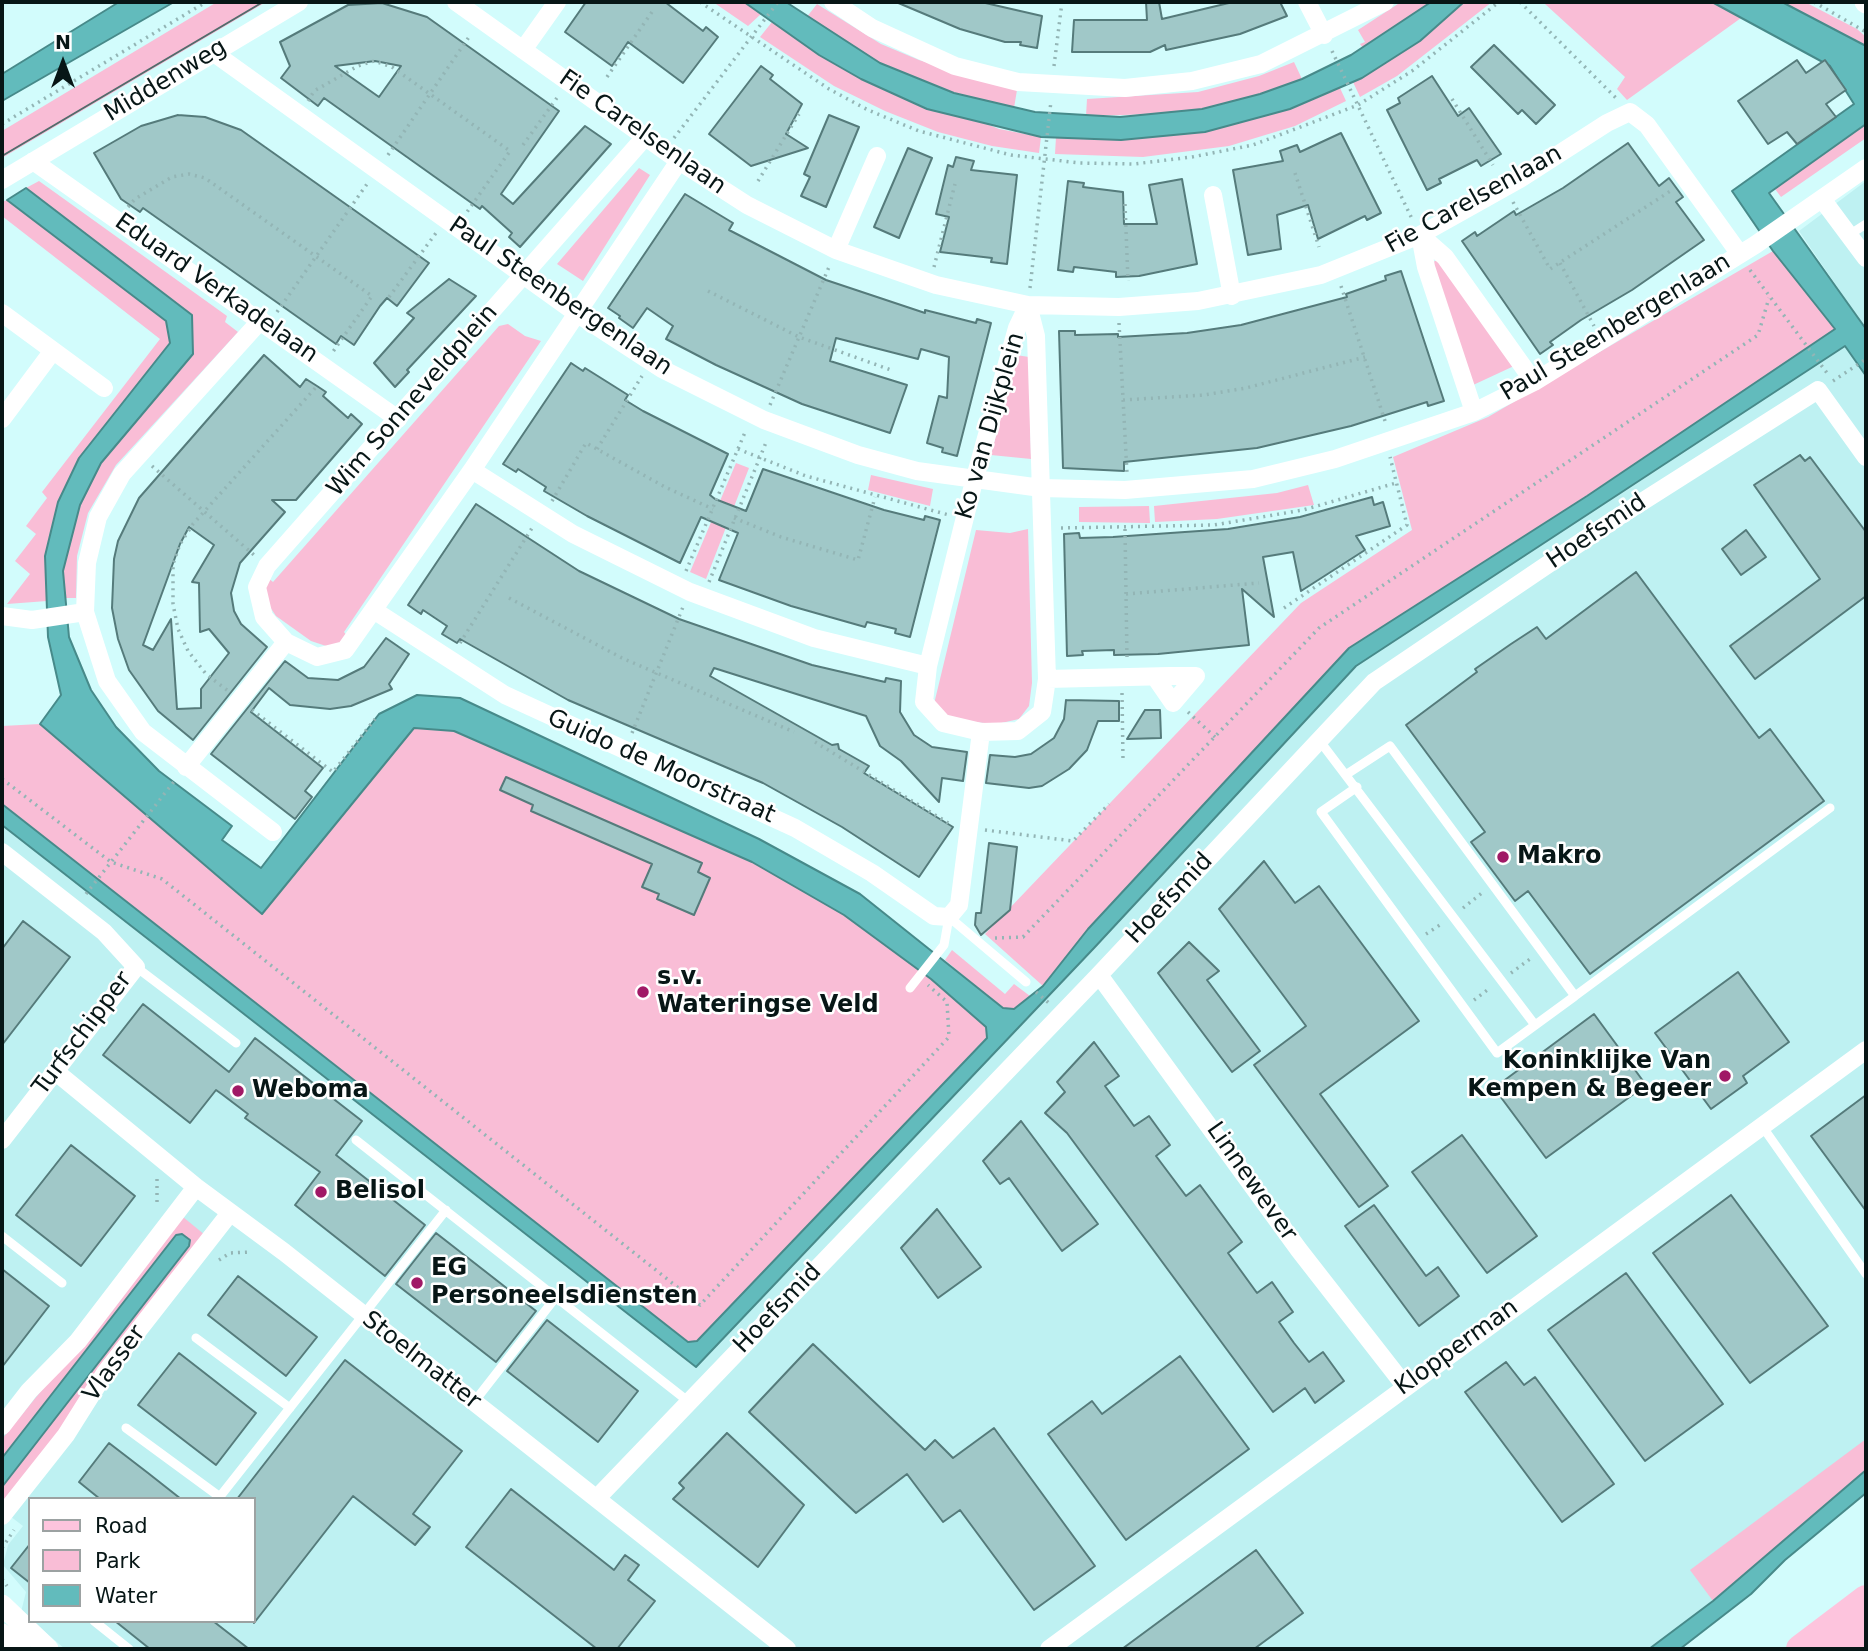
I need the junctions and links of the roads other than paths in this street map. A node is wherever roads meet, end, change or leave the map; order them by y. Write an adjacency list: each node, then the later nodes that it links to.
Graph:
1 (299, 2): 9 (street, Middenweg)
2 (456, 2): 8 (street, Fie Carelsenlaan)
3 (557, 2): 8 (street)
4 (833, 2): 7 (street)
5 (1307, 2): 7 (street)
6 (1385, 2): 7 (street)
7 (1324, 35)
8 (523, 50): 10 (street, Fie Carelsenlaan)
9 (214, 53): 13 (street, Middenweg); 24 (street, Paul Steenbergenlaan)
10 (645, 137): 11 (street, Fie Carelsenlaan); 24 (street, Wim Sonneveldplein)
11 (672, 156): 22 (street, Fie Carelsenlaan); 28 (street, Wim Sonneveldplein)
12 (877, 156): 22 (street)
13 (33, 161): 15 (street, Middenweg); 29 (street, Eduard Verkadelaan)
14 (1866, 168): 17 (street, Paul Steenbergenlaan)
15 (2, 180)
16 (1213, 195): 25 (street)
17 (1822, 199): 20 (street); 21 (street, Paul Steenbergenlaan)
18 (1866, 224): 20 (lane)
19 (1420, 235): 21 (street, Fie Carelsenlaan); 25 (street, Fie Carelsenlaan); 31 (street); 33 (street)
20 (1849, 235): 23 (street)
21 (1747, 249): 31 (street, Paul Steenbergenlaan)
22 (836, 250): 26 (street, Fie Carelsenlaan)
23 (1866, 258)
24 (523, 275): 28 (street, Paul Steenbergenlaan); 35 (street, Wim Sonneveldplein)
25 (1232, 296): 26 (street, Fie Carelsenlaan)
26 (1028, 305): 38 (street, Ko van Dijkplein); 39 (street, Ko van Dijkplein)
27 (2, 313): 30 (street)
28 (576, 313): 37 (street, Wim Sonneveldplein); 38 (street, Paul Steenbergenlaan)
29 (261, 320): 35 (street, Eduard Verkadelaan); 41 (street)
30 (52, 352): 32 (street); 34 (street)
31 (1534, 382): 33 (street, Paul Steenbergenlaan)
32 (104, 388)
33 (1474, 412): 39 (street, Paul Steenbergenlaan)
34 (2, 419)
35 (398, 419): 43 (street, Wim Sonneveldplein)
36 (1866, 457): 48 (street, Hoefsmid)
37 (472, 470): 40 (street, Wim Sonneveldplein); 44 (street)
38 (974, 481): 39 (street, Paul Steenbergenlaan); 44 (street, Ko van Dijkplein)
39 (1041, 488): 46 (street, Ko van Dijkplein)
40 (375, 611): 43 (street, Wim Sonneveldplein); 55 (street, Guido de Moorstraat)
41 (78, 613): 42 (street); 49 (street)
42 (2, 616)
43 (286, 642): 49 (street)
44 (928, 666): 47 (street, Ko van Dijkplein)
45 (1155, 677): 45 (street); 46 (street)
46 (1047, 679): 47 (street, Ko van Dijkplein)
47 (981, 732): 55 (street)
48 (1319, 740): 50 (lane); 57 (street, Hoefsmid)
49 (183, 769): 53 (street)
50 (1347, 774): 51 (lane); 60 (lane)
51 (1357, 787): 61 (lane); 61 (lane)
52 (1830, 808): 60 (lane)
53 (273, 832)
54 (2, 852): 56 (street, Turfschipper)
55 (949, 917): 58 (lane); 59 (lane)
56 (136, 967): 62 (lane); 64 (street, Turfschipper)
57 (1099, 975): 77 (street, Linnewever); 79 (street, Hoefsmid)
58 (1026, 982)
59 (911, 988)
60 (1574, 996): 61 (lane)
61 (1535, 1025)
62 (236, 1043)
63 (1866, 1050): 65 (street, Klopperman)
64 (56, 1072): 66 (street, Turfschipper); 68 (street, Stoelmatter)
65 (1762, 1126): 72 (lane); 77 (street, Klopperman)
66 (2, 1140)
67 (356, 1140): 69 (lane)
68 (196, 1188): 70 (street, Stoelmatter); 81 (street, Vlasser)
69 (446, 1210): 74 (lane); 75 (lane)
70 (230, 1213): 75 (street, Stoelmatter); 86 (street, Vlasser)
71 (2, 1236): 73 (lane)
72 (1866, 1274)
73 (62, 1283)
74 (556, 1297): 78 (lane); 79 (lane)
75 (364, 1316): 78 (street, Stoelmatter); 80 (lane)
76 (196, 1338): 80 (lane)
77 (1405, 1386): 96 (street, Klopperman)
78 (474, 1402): 85 (street, Stoelmatter)
79 (689, 1402): 85 (street, Hoefsmid)
80 (290, 1408): 84 (lane)
81 (2, 1426)
82 (126, 1428): 83 (lane)
83 (218, 1497)
84 (220, 1497)
85 (597, 1498): 95 (street, Stoelmatter)
86 (2, 1517)
87 (1866, 1599): 97 (main road)
88 (2, 1605): 93 (street)
89 (96, 1623): 94 (lane)
90 (1866, 1628): 98 (main road)
91 (2, 1634): 92 (street)
92 (20, 1649)
93 (48, 1649)
94 (129, 1649)
95 (787, 1649)
96 (1049, 1649)
97 (1800, 1649)
98 (1839, 1649)

